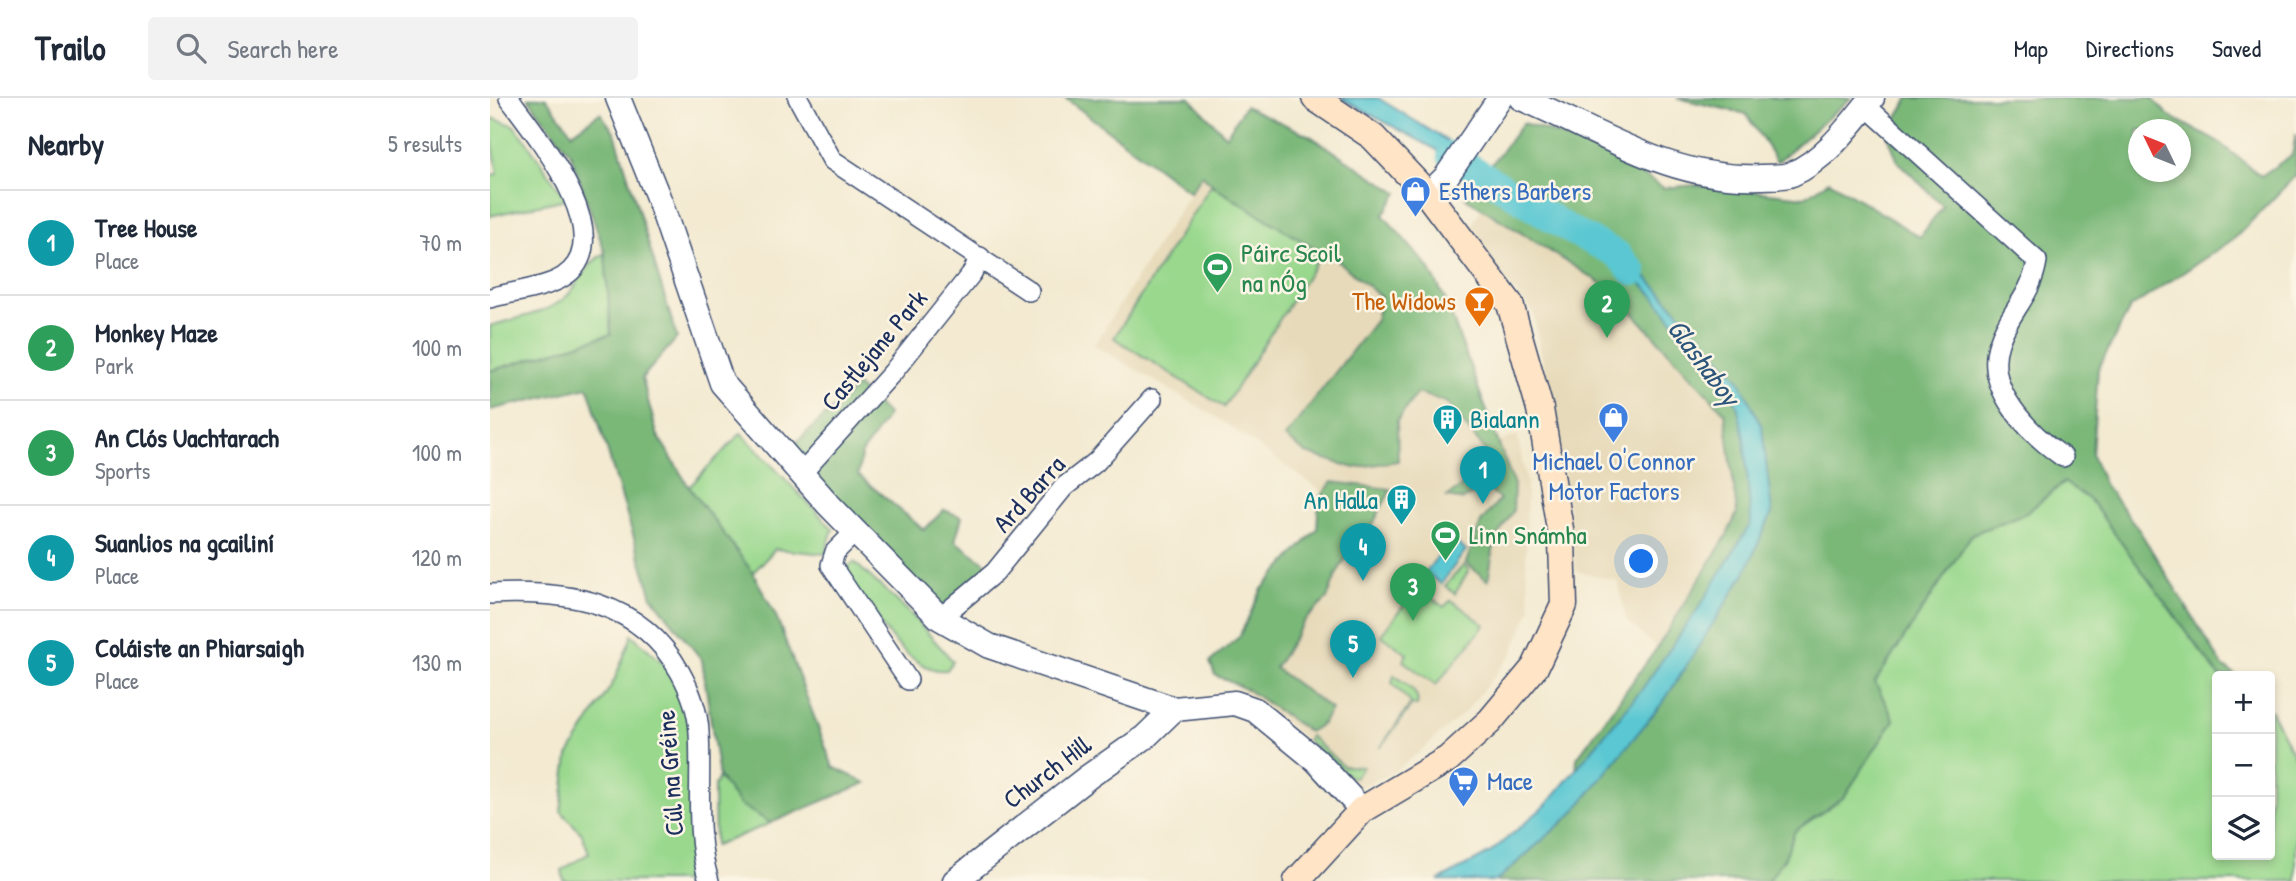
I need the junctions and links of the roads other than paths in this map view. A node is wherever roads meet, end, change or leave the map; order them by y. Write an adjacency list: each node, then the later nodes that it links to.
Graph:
1 (509, 98): 11 (street)
2 (618, 98): 14 (street)
3 (797, 98): 9 (street)
4 (1315, 98): 8 (main road)
5 (1521, 98): 7 (street)
6 (1497, 100): 8 (street)
7 (1869, 102): 13 (street)
8 (1437, 186): 20 (main road)
9 (979, 257): 10 (street); 14 (street, Castlejane Park)
10 (1029, 291)
11 (490, 298)
12 (1152, 399): 17 (street, Ard Barra)
13 (2063, 457)
14 (802, 473): 15 (street)
15 (855, 532): 17 (street); 18 (street)
16 (490, 594): 21 (street, Cúl na Gréine)
17 (940, 618): 19 (street)
18 (908, 680)
19 (1174, 709): 20 (street); 22 (street, Church Hill)
20 (1362, 810): 23 (main road)
21 (709, 881)
22 (955, 881)
23 (1297, 881)

